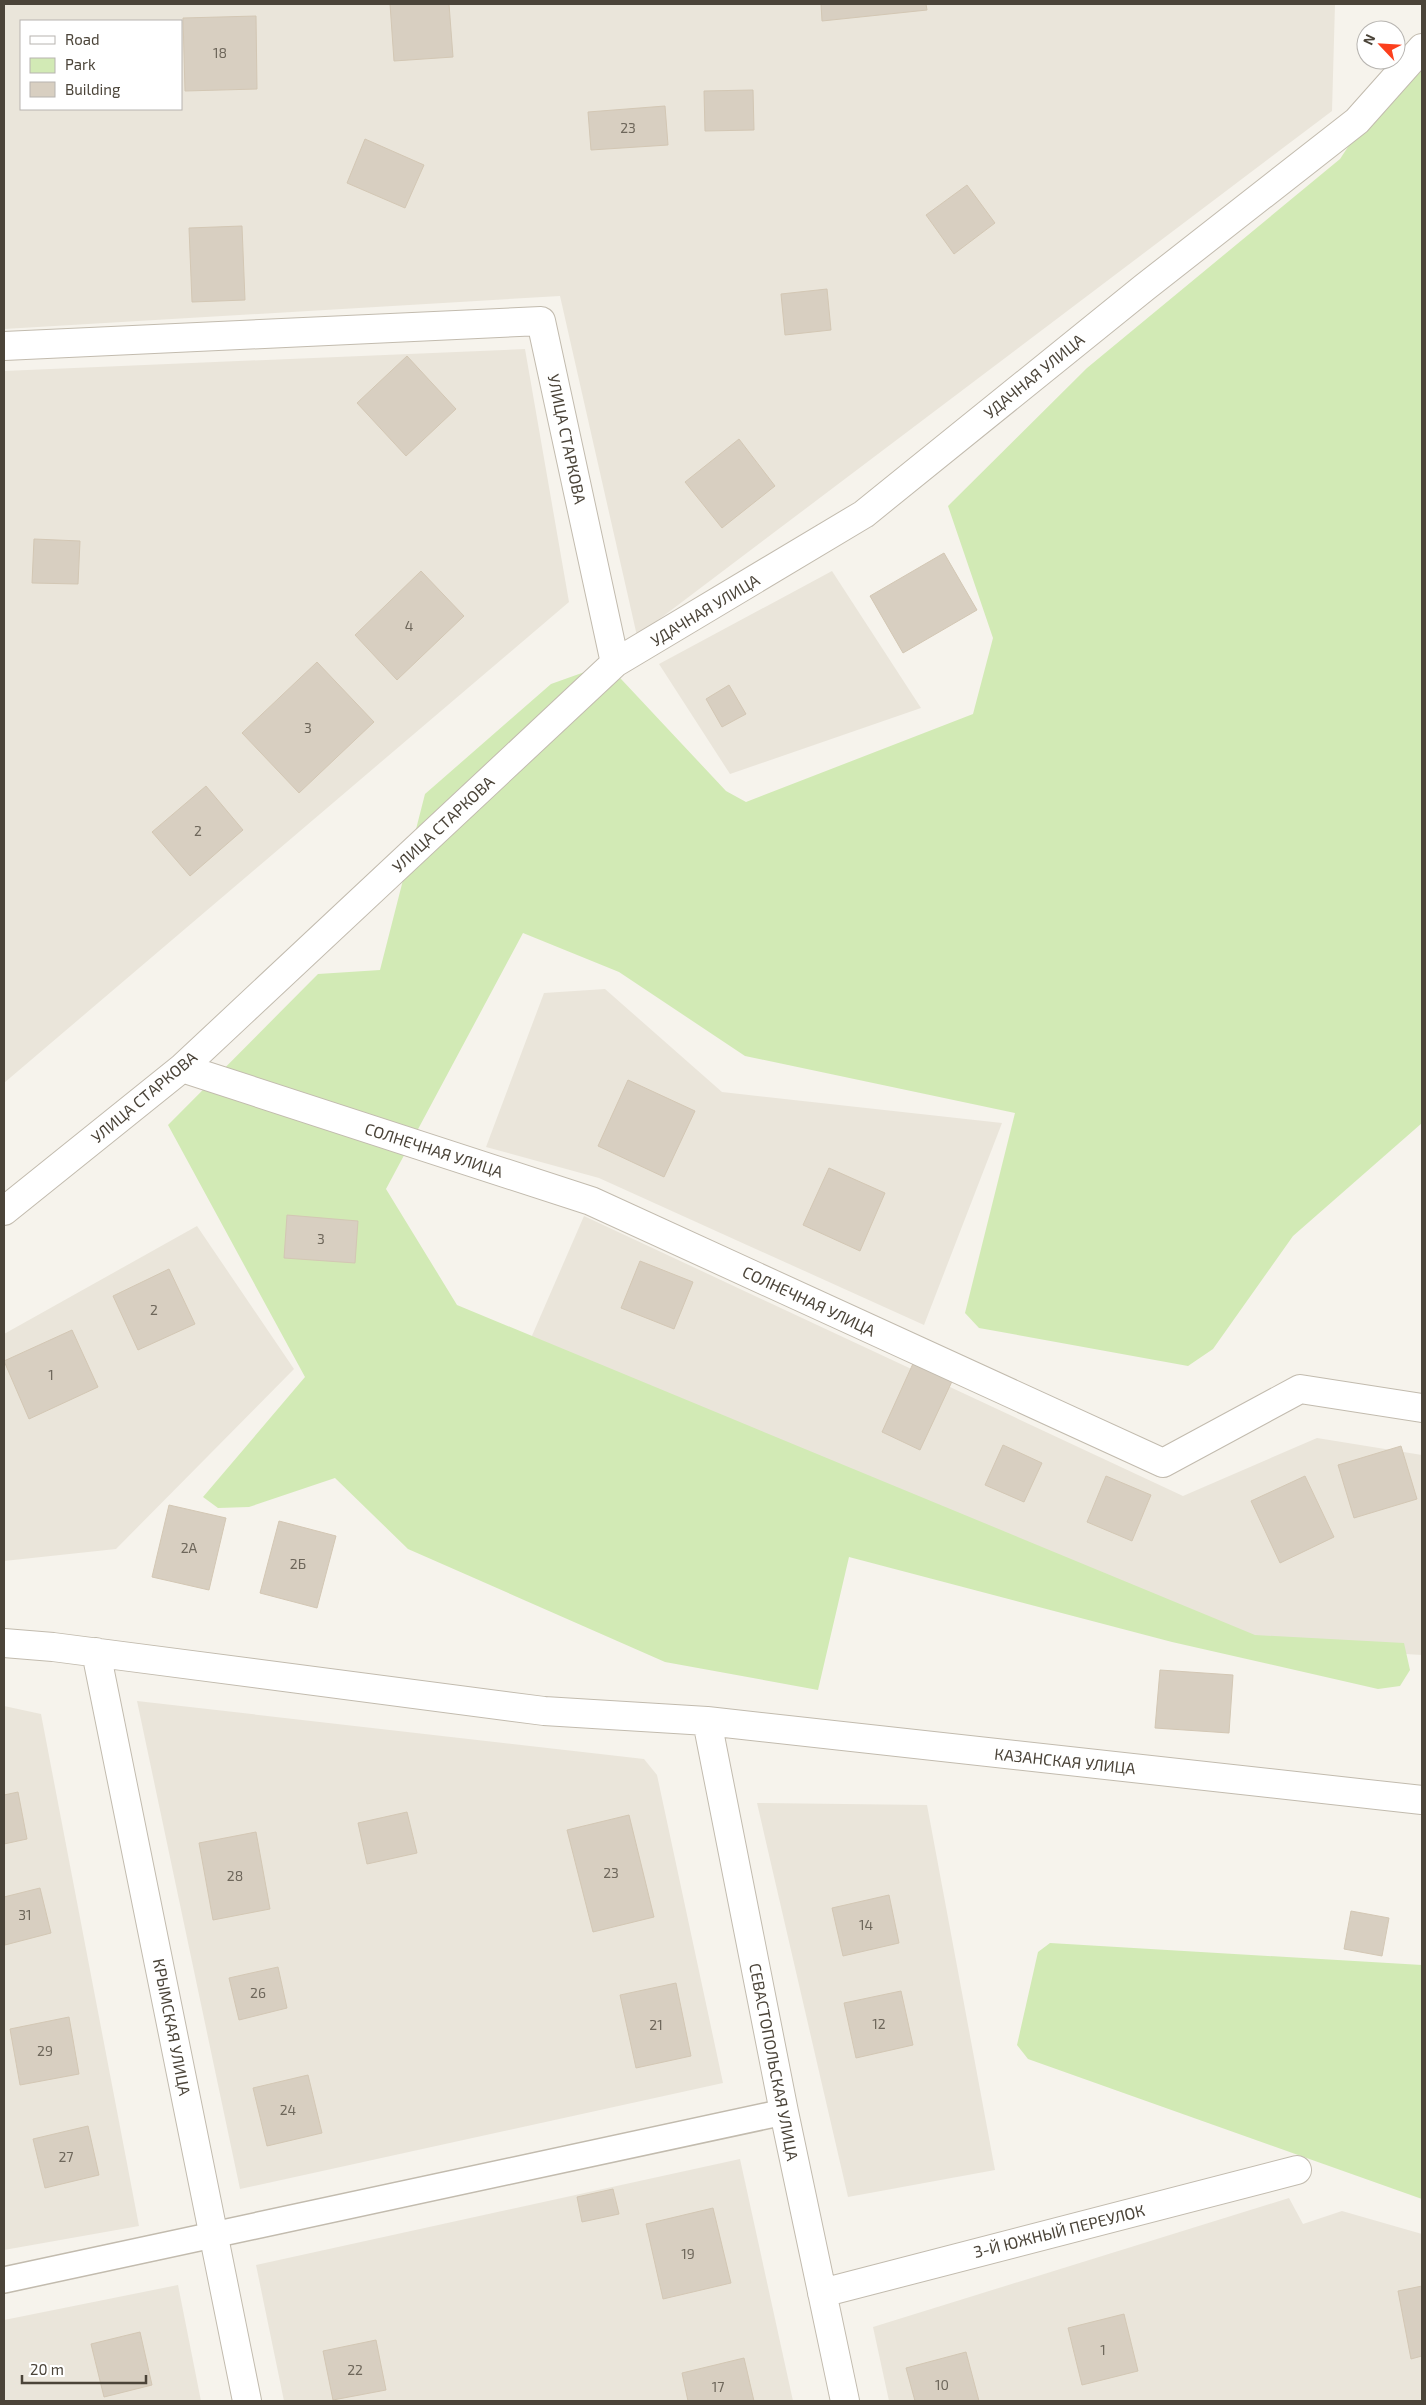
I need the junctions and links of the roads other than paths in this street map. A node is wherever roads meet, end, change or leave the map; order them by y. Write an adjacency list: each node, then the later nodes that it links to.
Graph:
1 (1422, 48): 3 (street, УДАЧНАЯ УЛИЦА)
2 (4, 346): 3 (street, УЛИЦА СТАРКОВА)
3 (615, 663): 4 (street, УЛИЦА СТАРКОВА)
4 (182, 1068): 5 (street, УЛИЦА СТАРКОВА); 6 (street, СОЛНЕЧНАЯ УЛИЦА)
5 (4, 1211)
6 (1422, 1408)
7 (4, 1643): 8 (street, КАЗАНСКАЯ УЛИЦА)
8 (96, 1652): 9 (street, КАЗАНСКАЯ УЛИЦА); 13 (street, КРЫМСКАЯ УЛИЦА)
9 (707, 1721): 10 (street, КАЗАНСКАЯ УЛИЦА); 11 (street, СЕВАСТОПОЛЬСКАЯ УЛИЦА)
10 (1422, 1800)
11 (784, 2112): 13 (lane); 15 (street, СЕВАСТОПОЛЬСКАЯ УЛИЦА)
12 (1297, 2170): 15 (street, 3-Й ЮЖНЫЙ ПЕРЕУЛОК)
13 (214, 2236): 14 (lane); 16 (street, КРЫМСКАЯ УЛИЦА)
14 (4, 2280)
15 (822, 2293): 17 (street, СЕВАСТОПОЛЬСКАЯ УЛИЦА)
16 (247, 2401)
17 (844, 2401)

